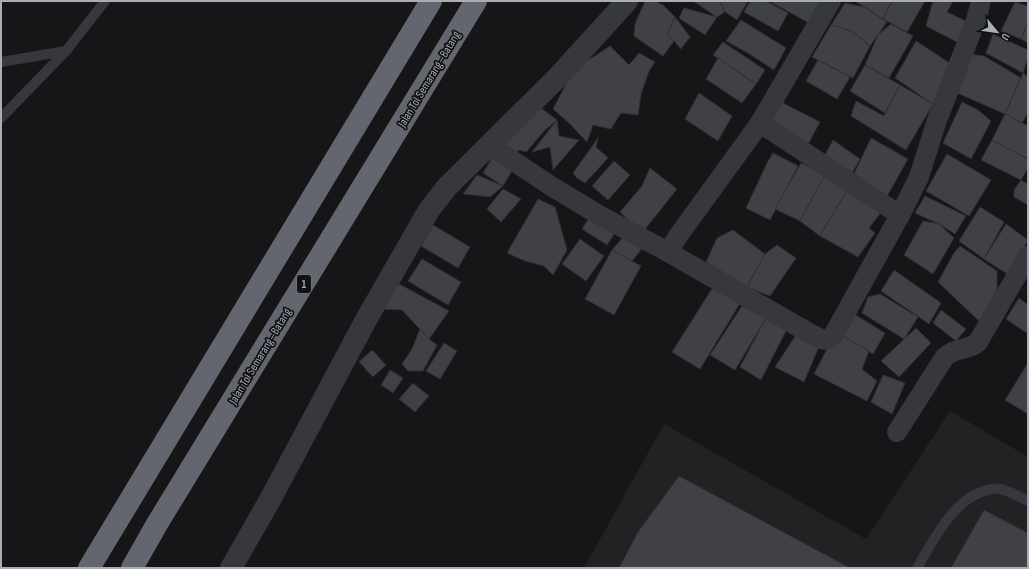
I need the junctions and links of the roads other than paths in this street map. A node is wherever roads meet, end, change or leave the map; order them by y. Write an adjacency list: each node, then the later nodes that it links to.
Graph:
1 (105, 1): 7 (lane)
2 (431, 1): 17 (highway)
3 (476, 1): 18 (highway, Jalan Tol Semarang–Batang / 1)
4 (627, 1): 11 (street)
5 (832, 1): 10 (street)
6 (981, 1): 12 (street)
7 (66, 51): 8 (lane); 9 (lane)
8 (1, 62)
9 (1, 118)
10 (760, 122): 12 (street); 13 (street)
11 (489, 145): 13 (street); 19 (street)
12 (900, 215): 13 (street)
13 (668, 252)
14 (1028, 256): 15 (street)
15 (897, 432)
16 (1028, 501): 20 (lane)
17 (89, 568)
18 (132, 568)
19 (230, 568)
20 (917, 568)

